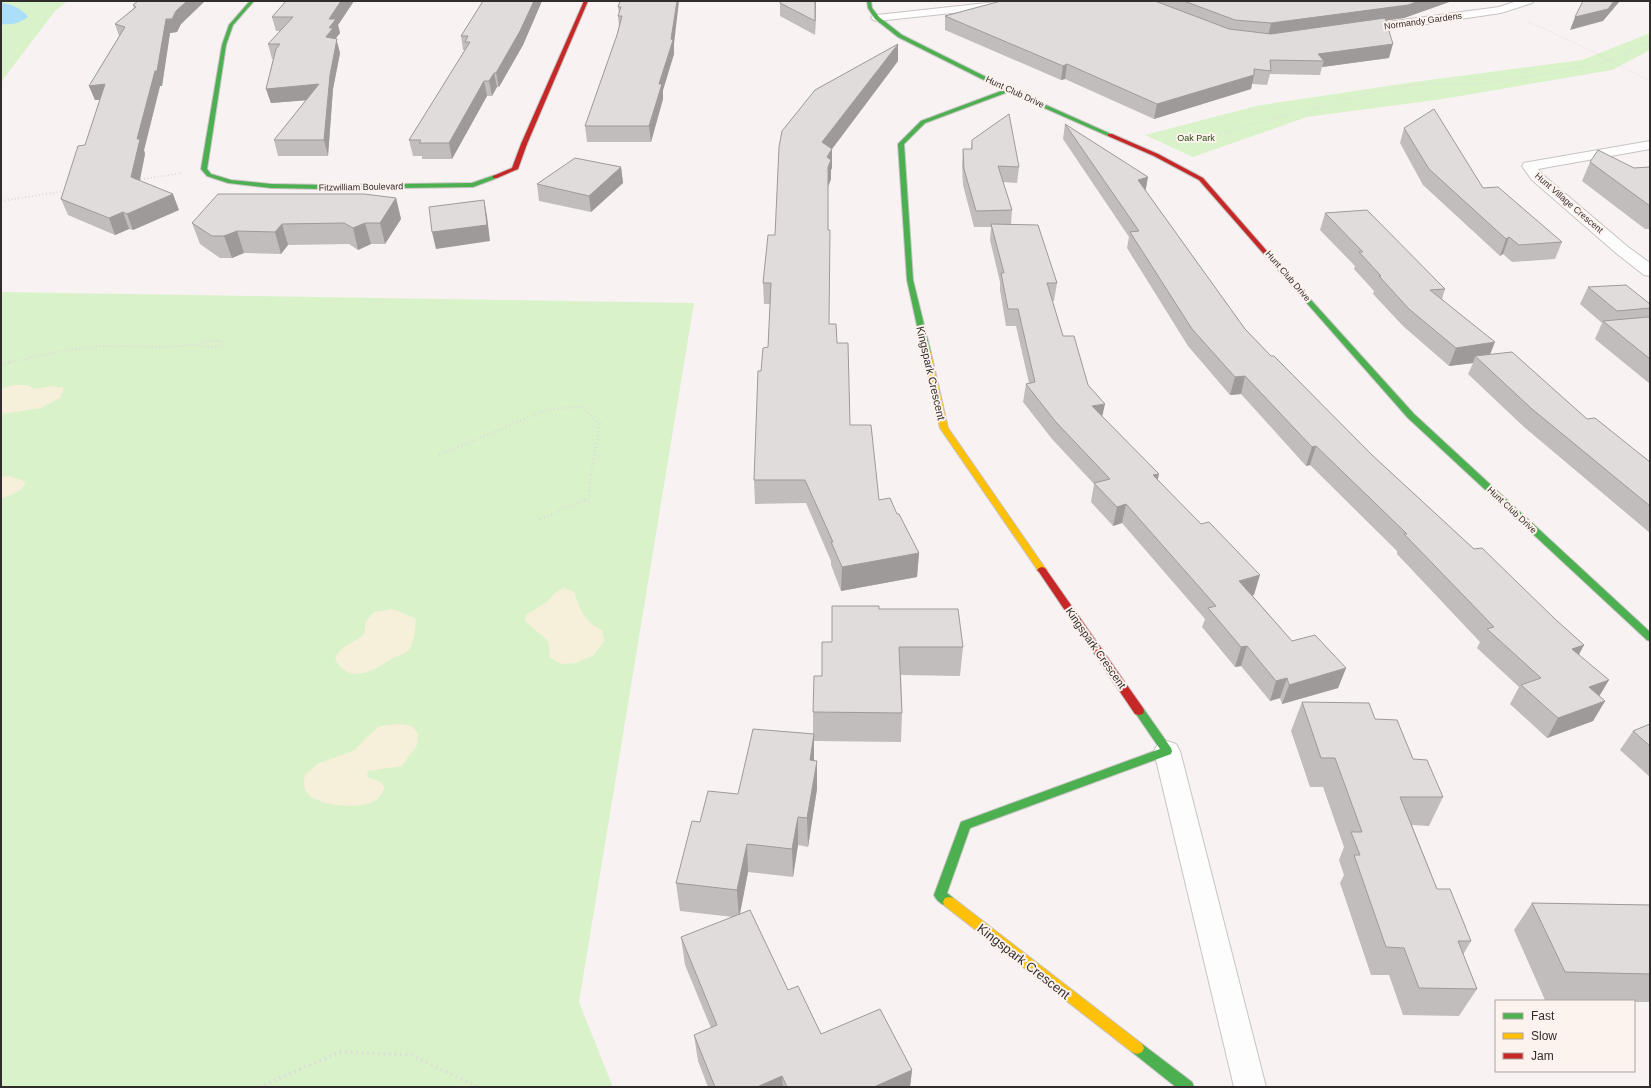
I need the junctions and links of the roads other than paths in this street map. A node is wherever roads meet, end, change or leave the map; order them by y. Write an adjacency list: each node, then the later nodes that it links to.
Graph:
1 (252, 1): 2 (street, Fitzwilliam Boulevard)
2 (586, 1)
3 (869, 1): 6 (street, Hunt Club Drive)
4 (1037, 1): 6 (street)
5 (1528, 1): 7 (street, Normandy Gardens)
6 (877, 18): 8 (street, Hunt Club Drive)
7 (1344, 32)
8 (1008, 90): 11 (street, Hunt Club Drive); 12 (street, Kingspark Crescent)
9 (1650, 145): 10 (street, Hunt Village Crescent)
10 (1650, 271)
11 (1650, 638)
12 (1168, 751): 13 (street, Kingspark Crescent); 14 (street, Kingspark Crescent)
13 (1187, 1087)
14 (1250, 1087)

